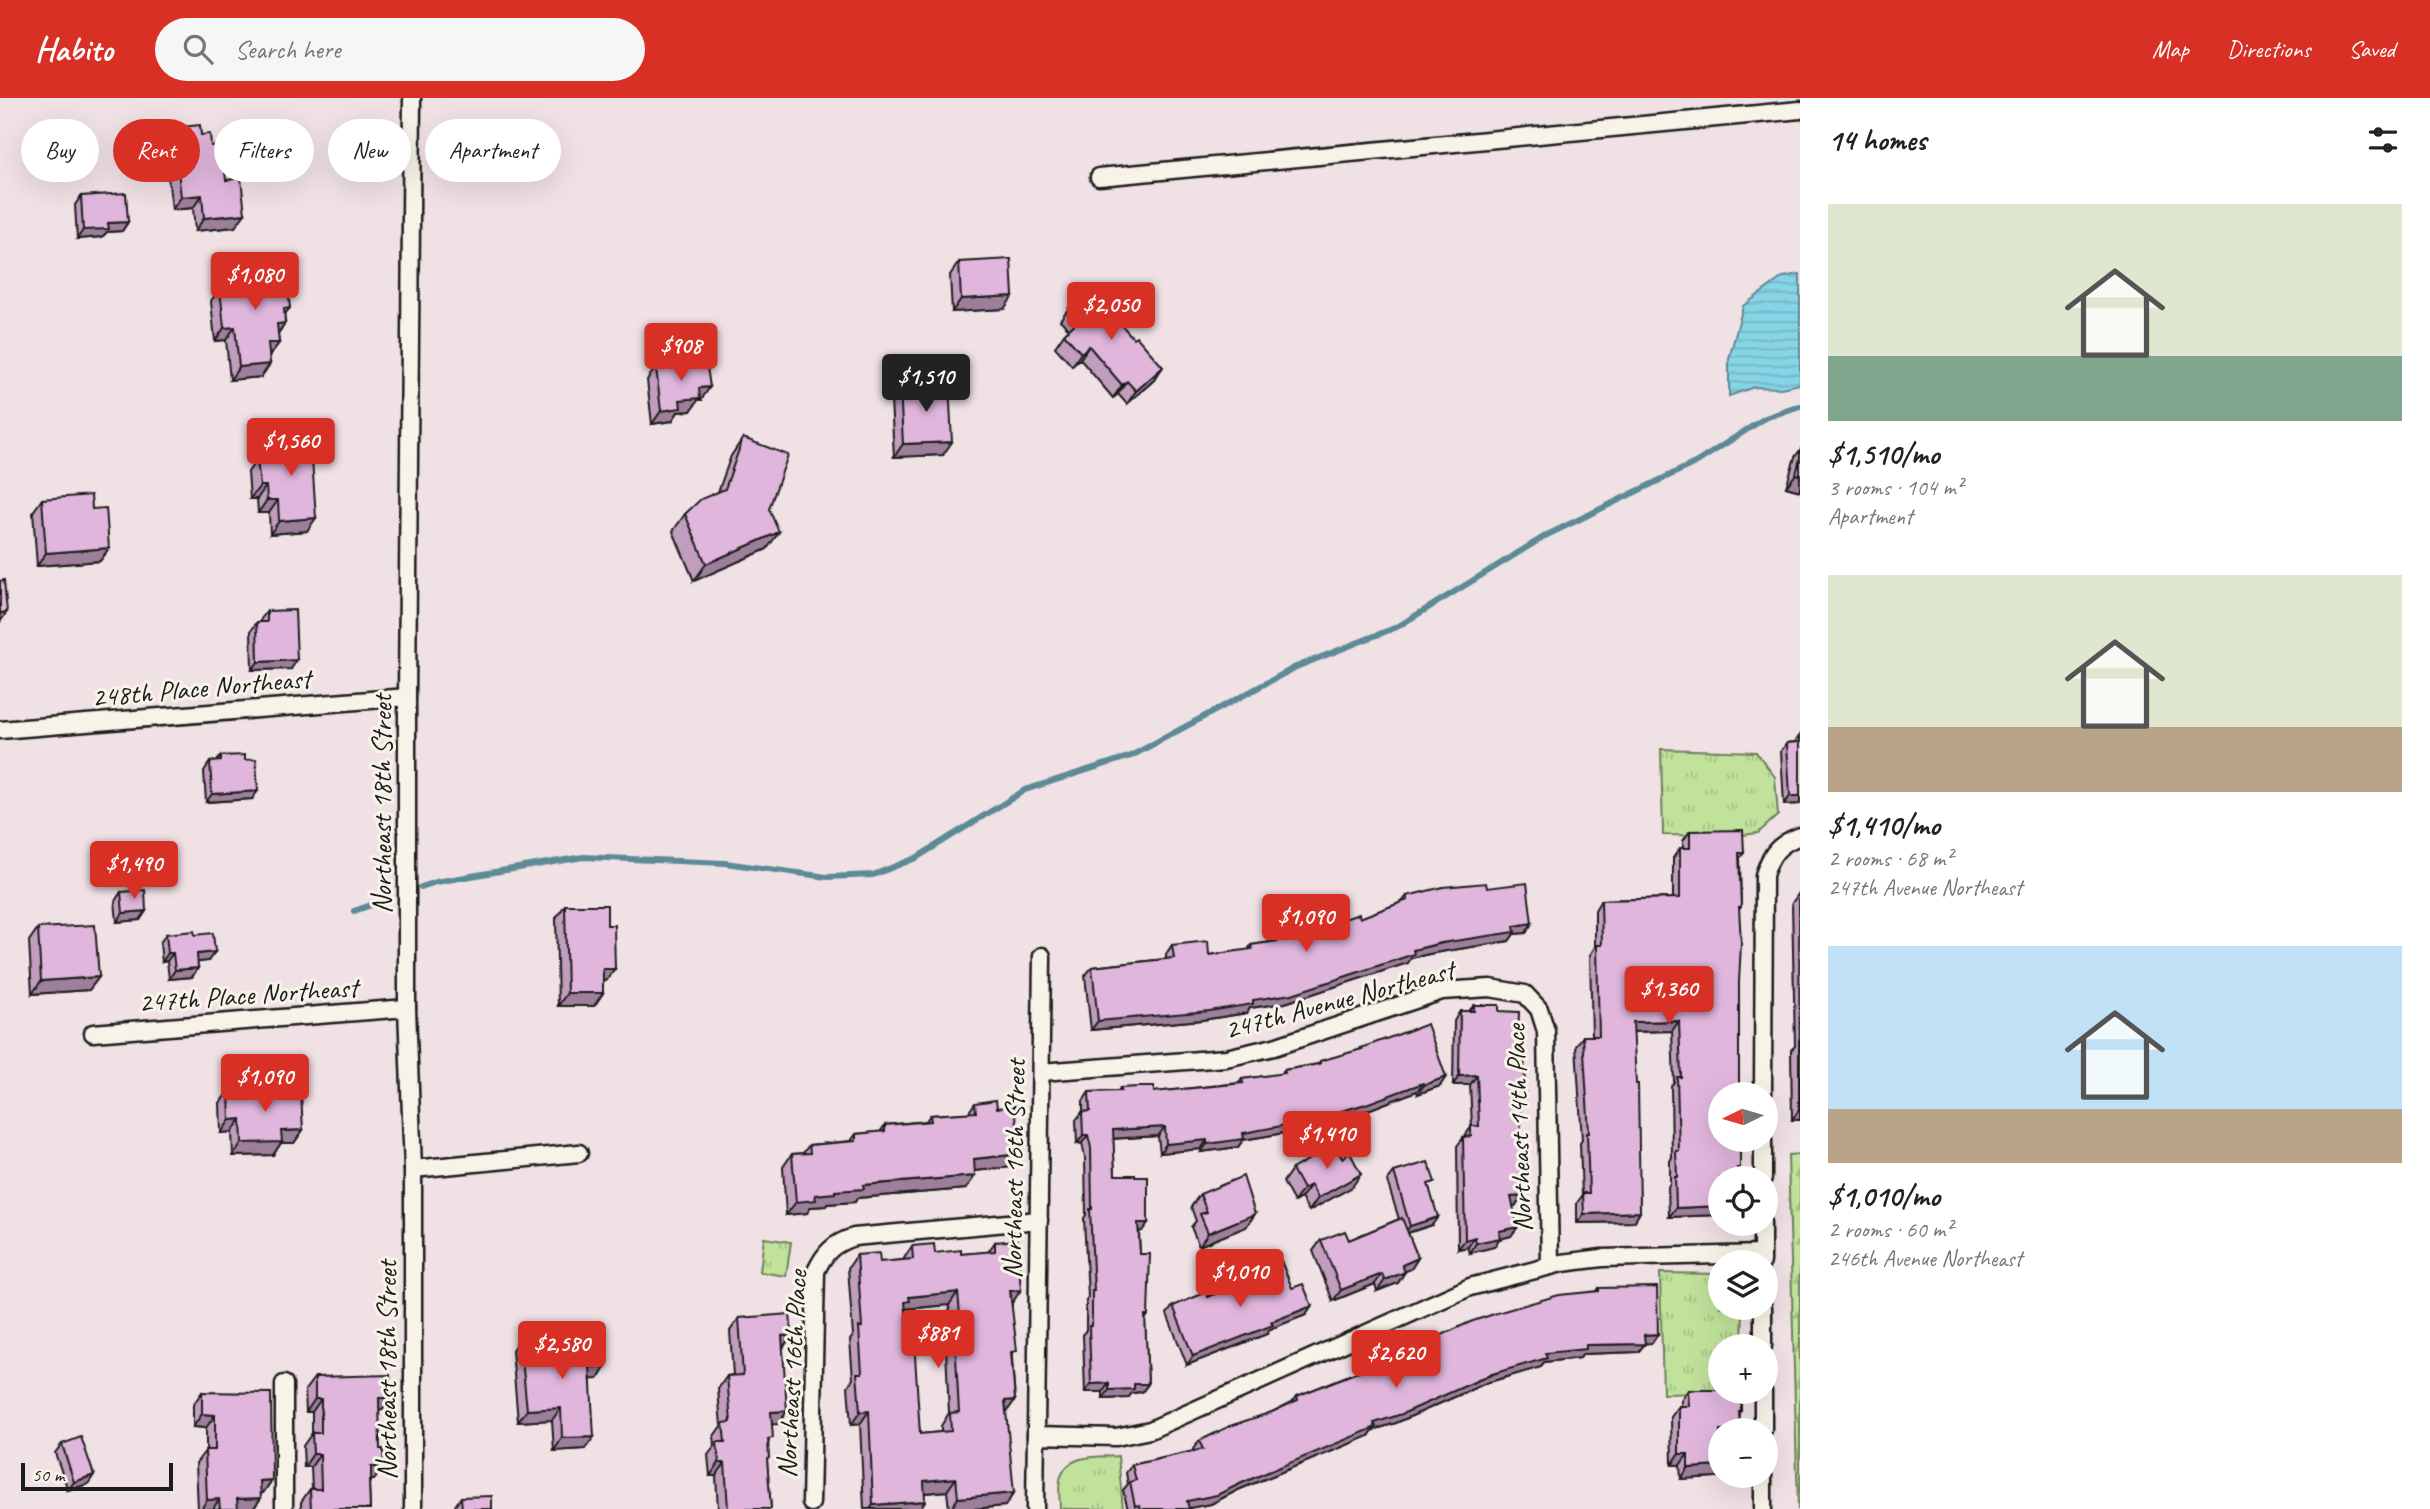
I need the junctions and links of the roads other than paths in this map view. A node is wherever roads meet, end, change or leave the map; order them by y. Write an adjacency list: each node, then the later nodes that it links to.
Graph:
1 (412, 98): 4 (street, Northeast 18th Street)
2 (1800, 110): 3 (street)
3 (1099, 177)
4 (407, 696): 5 (street, 248th Place Northeast); 9 (street, Northeast 18th Street)
5 (0, 730)
6 (1800, 836): 12 (street)
7 (1042, 956): 11 (street, Northeast 16th Street)
8 (1525, 994): 11 (street, 247th Avenue Northeast); 17 (street, Northeast 14th Place)
9 (407, 1008): 10 (street, 247th Place Northeast); 14 (street, Northeast 18th Street)
10 (93, 1032)
11 (1041, 1072): 15 (street, Northeast 16th Street)
12 (1763, 1082)
13 (579, 1153): 14 (street)
14 (413, 1169): 23 (street, Northeast 18th Street)
15 (1039, 1220): 19 (street, Northeast 16th Street); 21 (street, Northeast 16th Place)
16 (1708, 1258): 17 (street)
17 (1550, 1266): 19 (street)
18 (284, 1384): 22 (street)
19 (1036, 1435): 24 (street, Northeast 16th Street)
20 (1763, 1488): 25 (street)
21 (811, 1503)
22 (284, 1509)
23 (413, 1509)
24 (1035, 1509)
25 (1763, 1509)

